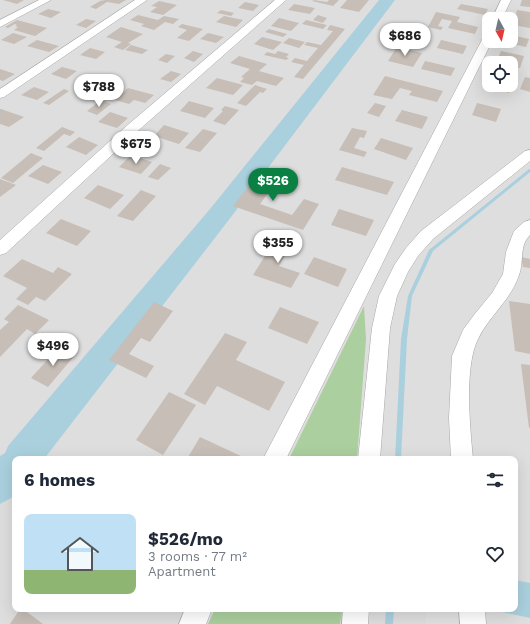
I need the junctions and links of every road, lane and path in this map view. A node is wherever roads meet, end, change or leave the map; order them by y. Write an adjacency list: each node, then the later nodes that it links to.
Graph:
1 (46, 0): 6 (street)
2 (142, 0): 8 (street)
3 (281, 0): 11 (street)
4 (506, 0): 5 (street)
5 (500, 12)
6 (0, 24)
7 (483, 48): 12 (street)
8 (0, 94)
9 (530, 154): 13 (street)
10 (530, 226): 14 (street)
11 (0, 249)
12 (276, 456)
13 (369, 456)
14 (462, 456)
15 (198, 612): 18 (street)
16 (356, 612): 19 (street)
17 (472, 612): 20 (street)
18 (192, 624)
19 (355, 624)
20 (474, 624)

